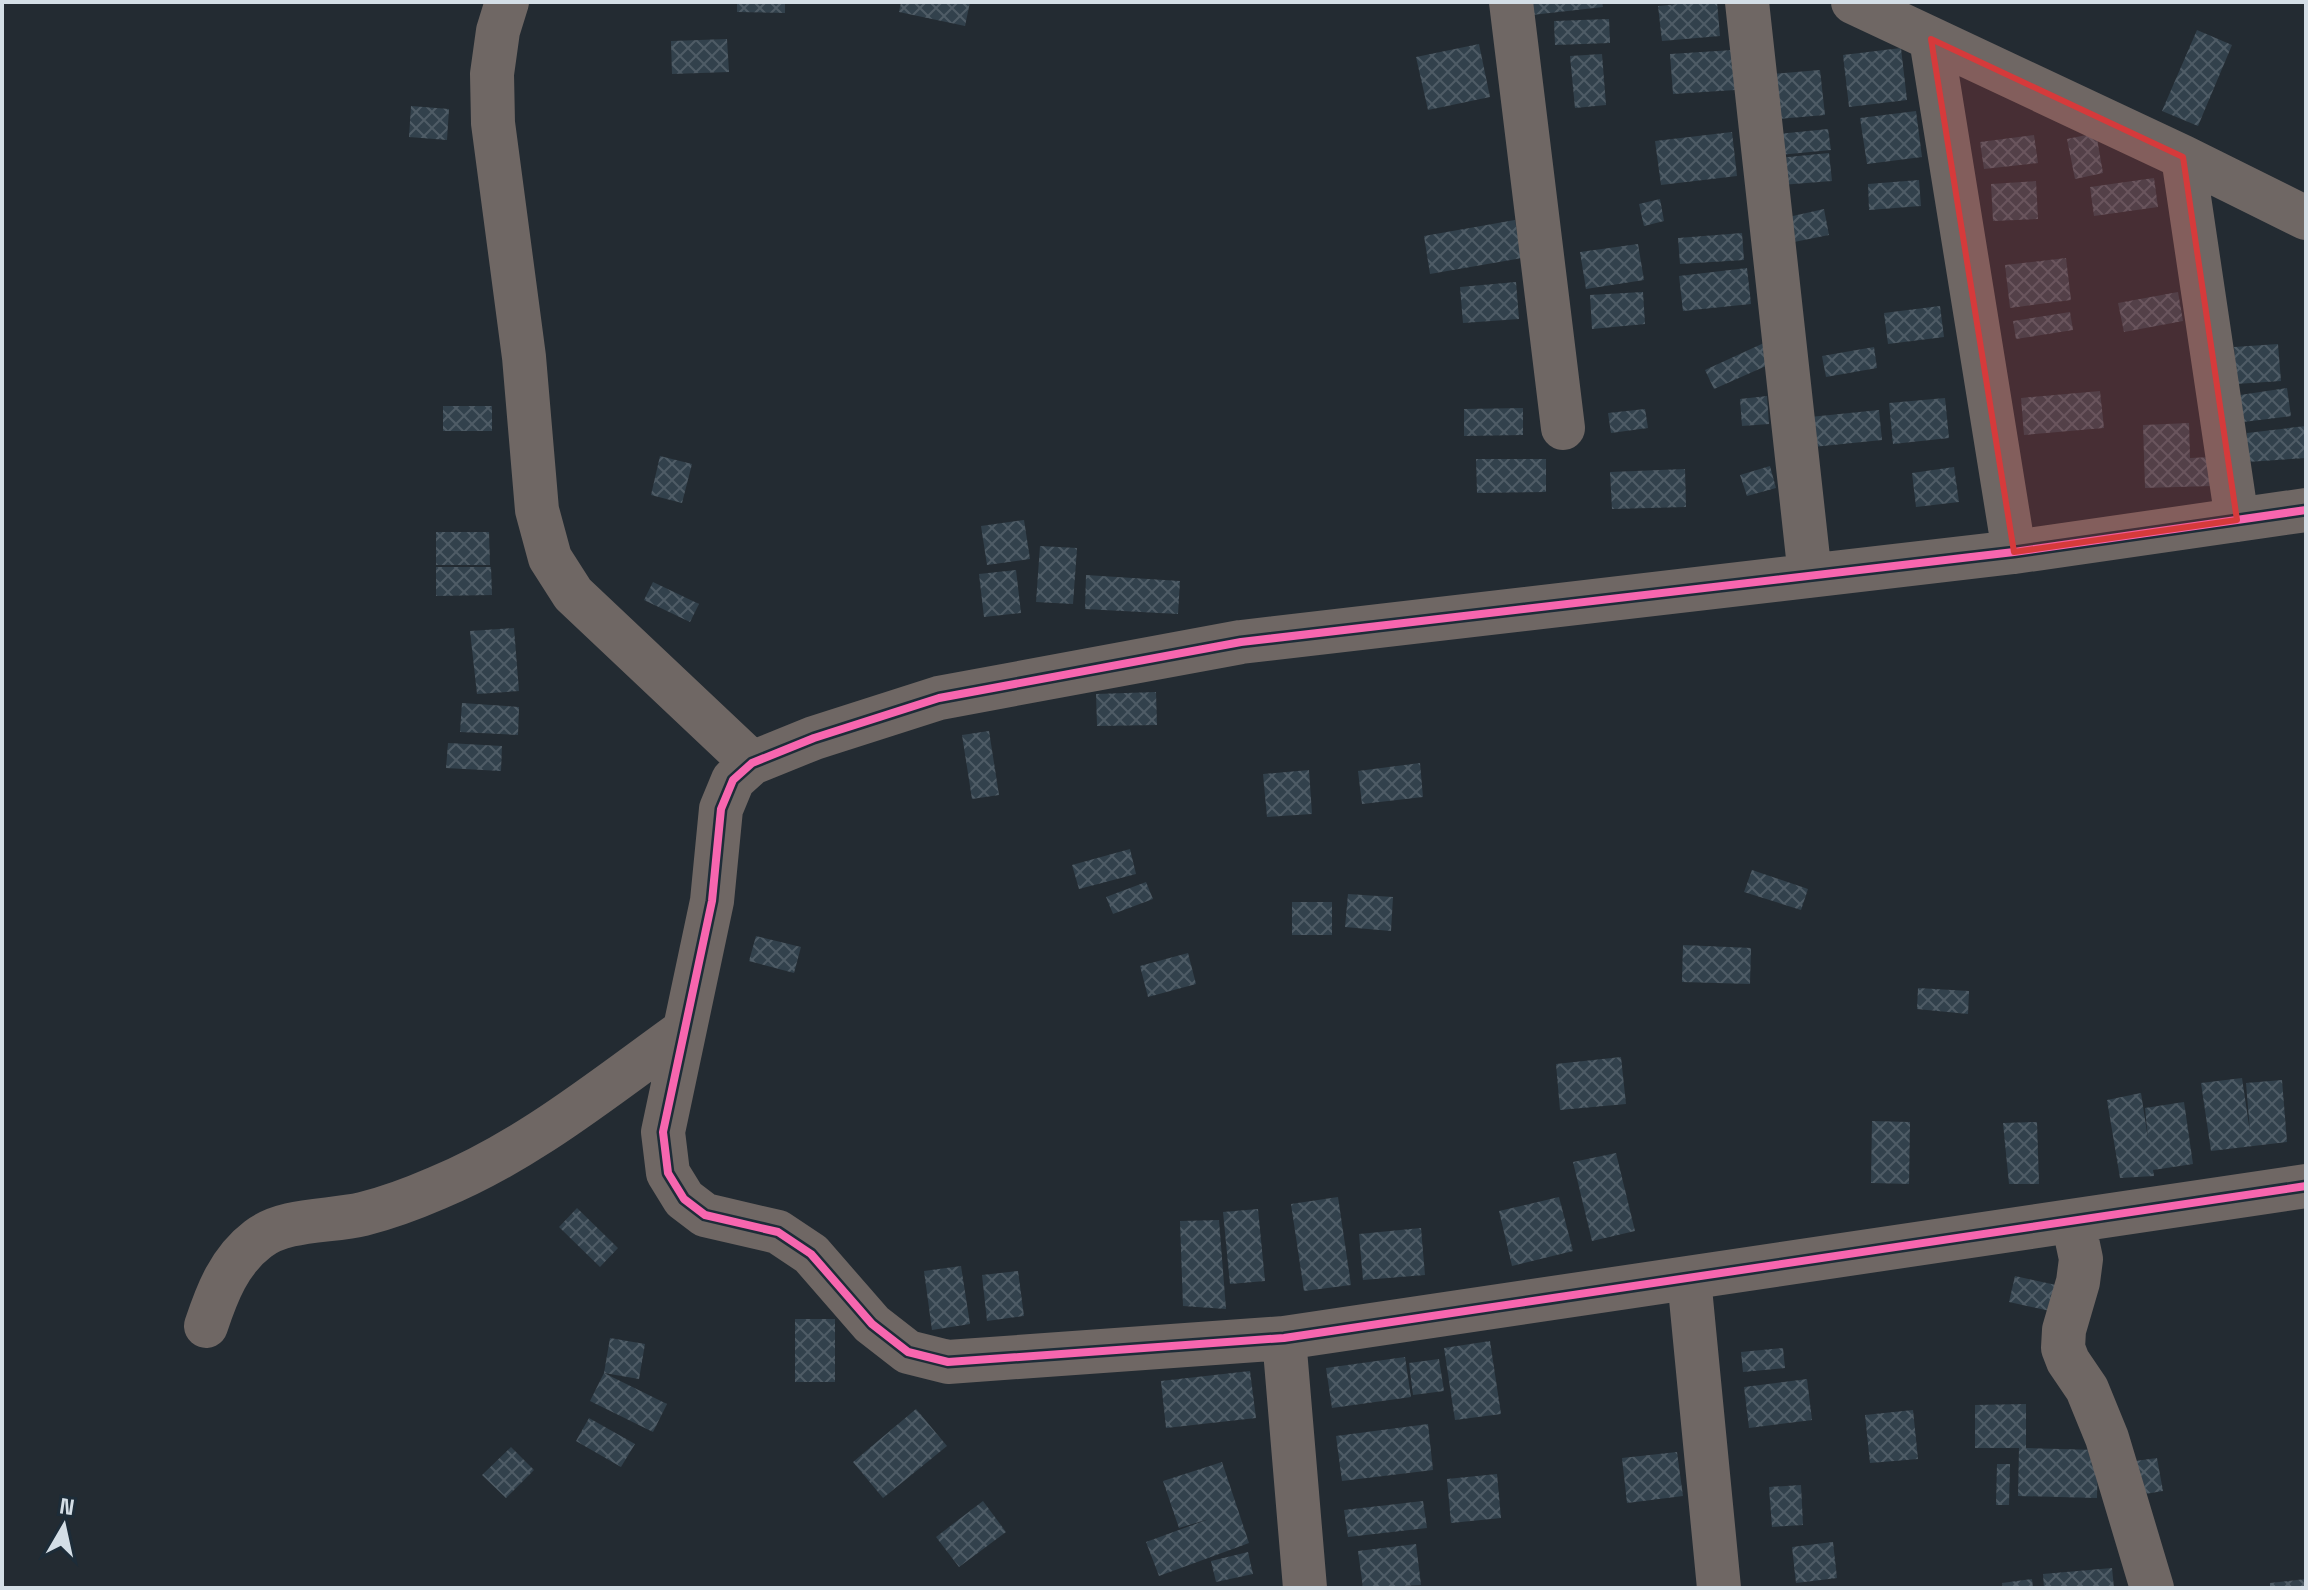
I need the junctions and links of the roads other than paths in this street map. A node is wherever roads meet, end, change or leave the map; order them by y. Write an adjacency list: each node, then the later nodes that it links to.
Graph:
1 (507, 2): 13 (street)
2 (1511, 2): 8 (street)
3 (1747, 2): 12 (street)
4 (1853, 2): 5 (street)
5 (1931, 39): 6 (street); 11 (street)
6 (2183, 157): 7 (street); 10 (street)
7 (2306, 218)
8 (1563, 428)
9 (2306, 510): 10 (street)
10 (2237, 520): 11 (street)
11 (2014, 552): 12 (street)
12 (1810, 576): 13 (street)
13 (752, 763): 14 (street)
14 (682, 1032): 18 (street); 19 (street)
15 (2306, 1186): 16 (street)
16 (2073, 1221): 17 (street); 22 (street)
17 (1689, 1278): 19 (street); 21 (street)
18 (206, 1326)
19 (1284, 1338): 20 (street)
20 (1305, 1588)
21 (1719, 1588)
22 (2152, 1588)

